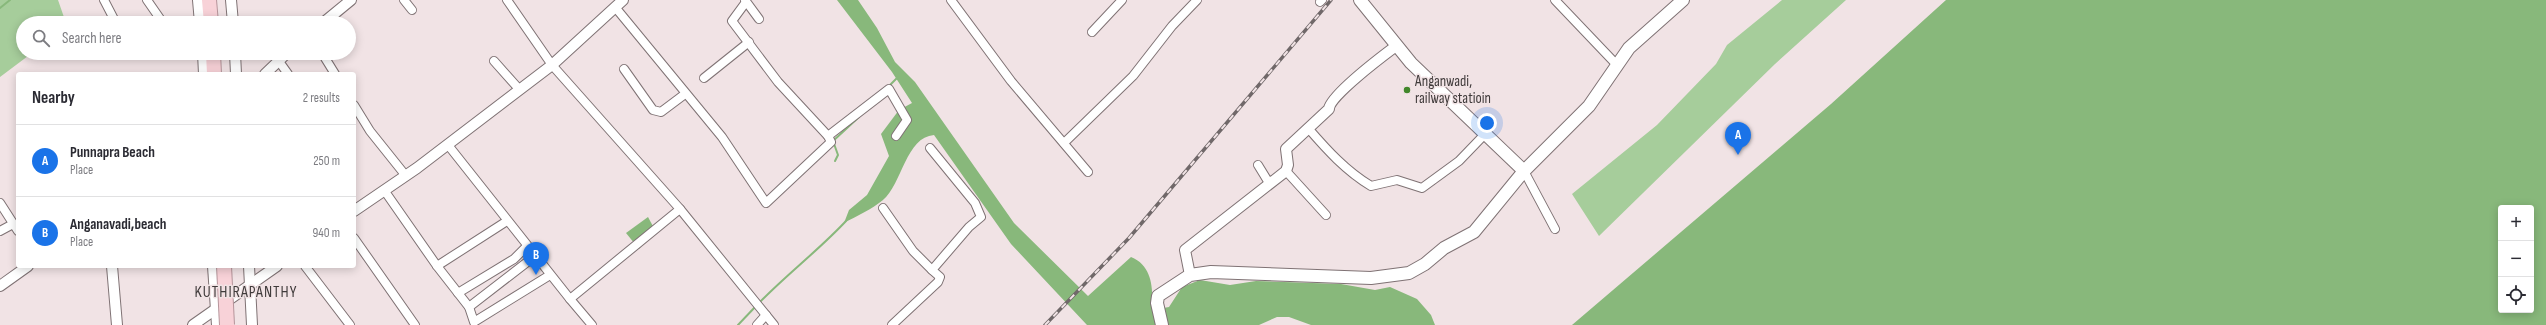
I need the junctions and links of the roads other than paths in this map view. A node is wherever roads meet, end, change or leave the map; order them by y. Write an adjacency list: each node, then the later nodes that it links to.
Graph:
1 (103, 0): 19 (street)
2 (147, 0): 20 (street)
3 (198, 0): 21 (street)
4 (209, 0): 22 (highway)
5 (231, 0): 23 (street)
6 (351, 0): 24 (street)
7 (404, 0): 18 (street)
8 (507, 0): 36 (street)
9 (623, 0): 17 (street)
10 (951, 0): 52 (street)
11 (1122, 0): 26 (street)
12 (1197, 0): 52 (street)
13 (1360, 0): 28 (main road)
14 (1555, 0): 35 (street)
15 (745, 1): 25 (street); 27 (street)
16 (1676, 2): 35 (main road)
17 (615, 7): 36 (street); 46 (street)
18 (412, 10)
19 (112, 16)
20 (158, 16)
21 (199, 16)
22 (210, 16)
23 (232, 16)
24 (332, 16)
25 (759, 19)
26 (1092, 32)
27 (748, 42): 44 (street); 50 (street)
28 (1396, 46): 48 (street); 49 (main road)
29 (204, 60): 38 (street)
30 (207, 60): 39 (highway)
31 (235, 60): 40 (street)
32 (278, 60): 41 (street); 42 (street)
33 (326, 60): 43 (street)
34 (494, 61): 45 (street)
35 (1616, 64): 57 (main road)
36 (552, 65): 45 (street); 63 (street)
37 (624, 69): 46 (street)
38 (204, 72)
39 (213, 72)
40 (236, 72)
41 (267, 72)
42 (287, 72)
43 (334, 72)
44 (704, 78)
45 (519, 89): 53 (street)
46 (685, 94): 50 (street)
47 (356, 108): 59 (street)
48 (1308, 128): 49 (street); 56 (street)
49 (1486, 134): 57 (main road)
50 (828, 136): 51 (street)
51 (896, 136)
52 (1064, 143): 58 (street)
53 (448, 145): 59 (street); 67 (street)
54 (930, 148): 83 (street)
55 (1258, 165): 60 (street)
56 (1286, 171): 60 (street); 66 (street)
57 (1524, 171): 70 (street); 85 (main road)
58 (1088, 172)
59 (406, 176): 61 (street)
60 (1268, 183): 85 (street)
61 (384, 190): 65 (street); 75 (street)
62 (0, 203): 68 (street)
63 (680, 208): 89 (street); 92 (street)
64 (883, 208): 83 (street)
65 (356, 210)
66 (1326, 215)
67 (507, 221): 73 (street); 75 (street)
68 (13, 224): 69 (street); 71 (street)
69 (16, 228)
70 (1555, 229)
71 (0, 231)
72 (356, 241): 99 (street)
73 (527, 246): 74 (street); 88 (street)
74 (535, 256): 84 (street); 90 (street)
75 (437, 266): 88 (street)
76 (25, 268): 87 (street)
77 (112, 268): 93 (street)
78 (213, 268): 91 (street)
79 (224, 268): 96 (highway, bridge)
80 (249, 268): 86 (street)
81 (274, 268): 86 (street)
82 (307, 268): 98 (street)
83 (932, 270): 103 (street)
84 (550, 275): 89 (street); 90 (street)
85 (1190, 275): 104 (main road)
86 (251, 285): 91 (street); 97 (street)
87 (0, 286)
88 (458, 293): 90 (street)
89 (570, 299): 100 (street)
90 (469, 307)
91 (215, 308): 94 (street); 95 (street)
92 (766, 315): 101 (street); 102 (street)
93 (117, 325)
94 (193, 325)
95 (217, 325)
96 (227, 325)
97 (252, 325)
98 (350, 325)
99 (415, 325)
100 (592, 325)
101 (756, 325)
102 (774, 325)
103 (892, 325)
104 (1162, 325)

